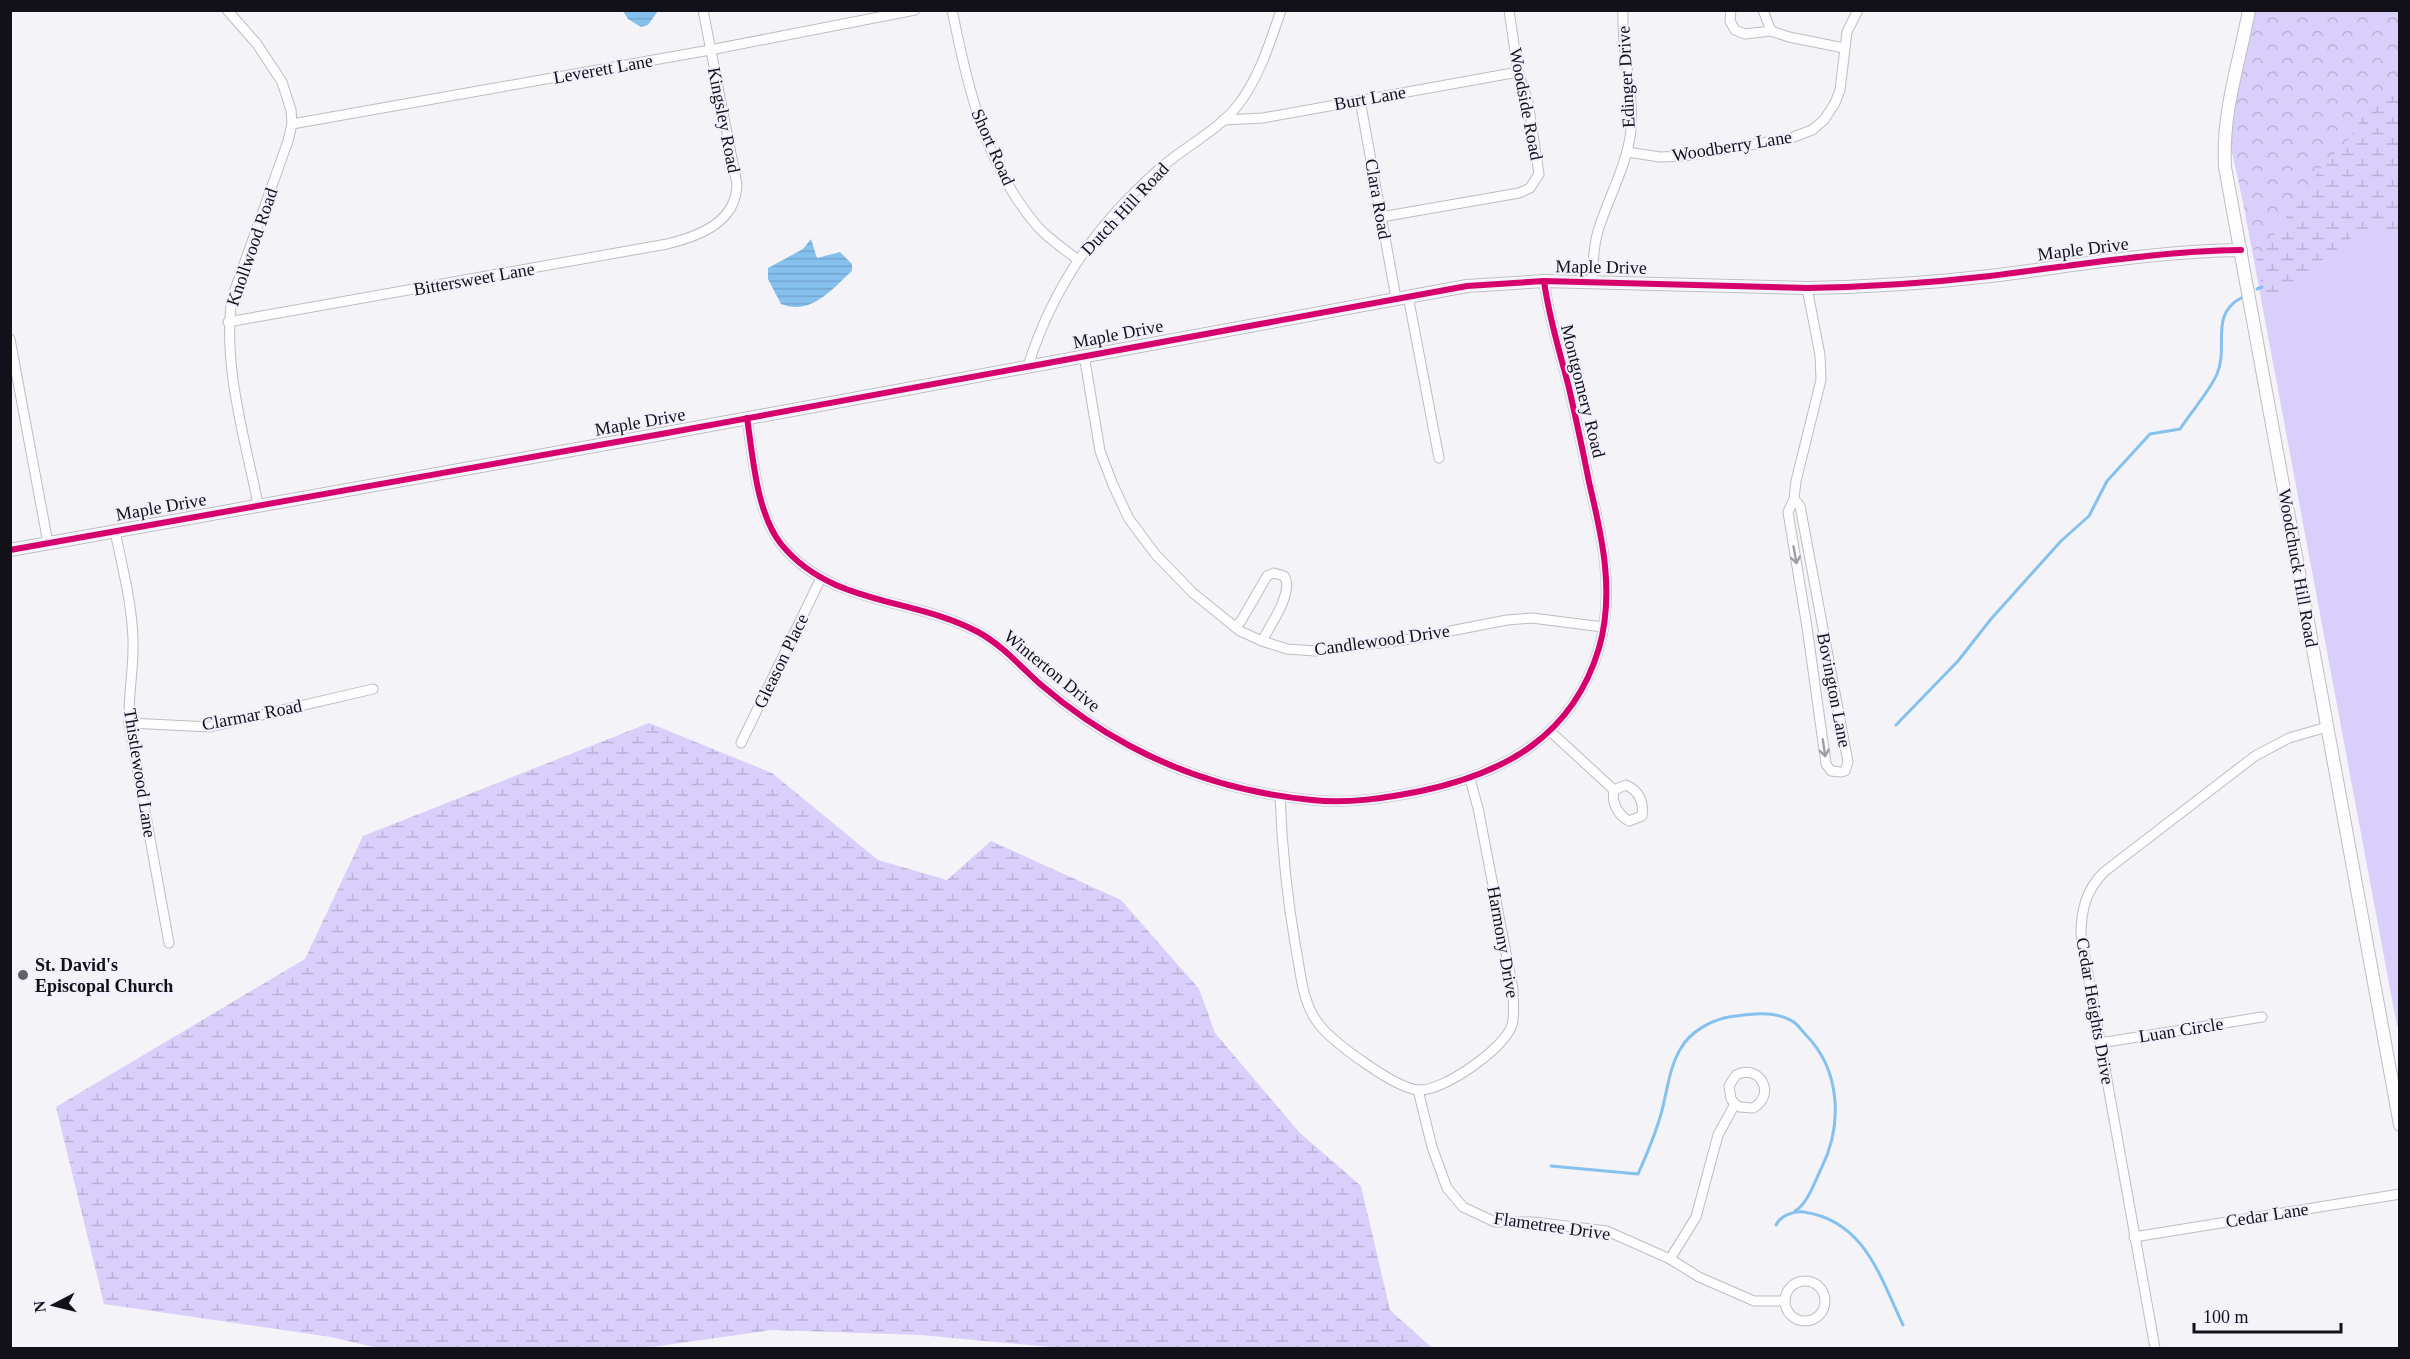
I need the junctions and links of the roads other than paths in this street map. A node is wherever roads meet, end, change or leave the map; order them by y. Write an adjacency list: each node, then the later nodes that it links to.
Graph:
1 (227, 10): 18 (street, Knollwood Road)
2 (703, 10): 14 (street, Kingsley Road)
3 (915, 10): 14 (street, Leverett Lane)
4 (952, 10): 23 (street, Short Road)
5 (1281, 10): 17 (street, Dutch Hill Road)
6 (1509, 10): 15 (street, Woodside Road)
7 (1623, 10): 19 (street, Edinger Drive)
8 (1731, 10): 12 (street)
9 (1763, 10): 12 (street)
10 (1858, 10): 13 (street, Woodberry Lane)
11 (2249, 10): 22 (street, Woodchuck Hill Road)
12 (1771, 31): 13 (street)
13 (1844, 48): 19 (street, Woodberry Lane)
14 (710, 50): 18 (street, Leverett Lane); 21 (street, Kingsley Road)
15 (1518, 72): 16 (street, Burt Lane); 20 (street, Woodside Road)
16 (1360, 100): 17 (street, Burt Lane); 20 (street, Clara Road)
17 (1223, 120): 23 (street, Dutch Hill Road)
18 (291, 124): 28 (street, Knollwood Road)
19 (1627, 152): 25 (street, Edinger Drive)
20 (1381, 217): 27 (street, Clara Road)
21 (716, 224): 28 (street, Bittersweet Lane)
22 (2241, 250): 26 (street, Maple Drive); 48 (street, Woodchuck Hill Road)
23 (1077, 259): 31 (street, Dutch Hill Road)
24 (1544, 281): 25 (street, Maple Drive); 27 (street, Maple Drive); 36 (street, Montgomery Road)
25 (1592, 282): 26 (street, Maple Drive)
26 (1807, 288): 34 (street, Bovington Lane)
27 (1402, 297): 30 (street, Maple Drive); 33 (street, Clara Road)
28 (228, 322): 35 (street, Knollwood Road)
29 (10, 339): 38 (street)
30 (1084, 355): 31 (street, Maple Drive); 43 (street, Candlewood Drive)
31 (1028, 366): 32 (street, Maple Drive)
32 (747, 418): 35 (street, Maple Drive); 40 (street, Winterton Drive)
33 (1439, 458)
34 (1794, 499): 41 (street, Bovington Lane); 42 (street, Bovington Lane, one-way to 42)
35 (258, 504): 37 (street, Maple Drive)
36 (1595, 506): 44 (street, Winterton Drive)
37 (115, 531): 38 (street, Maple Drive); 47 (street, Thistlewood Lane)
38 (48, 543): 39 (street, Maple Drive)
39 (10, 550)
40 (821, 578): 50 (street, Gleason Place); 53 (street, Winterton Drive)
41 (1814, 586): 42 (street); 42 (street, Bovington Lane, one-way to 41)
42 (1800, 588)
43 (1235, 627): 45 (street, Candlewood Drive); 45 (street)
44 (1603, 627): 45 (street, Candlewood Drive); 49 (street, Winterton Drive)
45 (1262, 641)
46 (373, 689): 47 (street, Clarmar Road)
47 (129, 723): 54 (street, Thistlewood Lane)
48 (2327, 727): 56 (street, Cedar Heights Drive); 59 (street, Woodchuck Hill Road)
49 (1551, 732): 51 (street, Winterton Drive); 52 (street)
50 (741, 742)
51 (1470, 779): 53 (street, Winterton Drive); 57 (street, Harmony Drive)
52 (1614, 790)
53 (1280, 796): 57 (street)
54 (169, 943)
55 (2262, 1017): 56 (street, Luan Circle)
56 (2100, 1043): 61 (street, Cedar Heights Drive)
57 (1418, 1090): 62 (street, Flametree Drive)
58 (1735, 1104): 58 (street); 62 (street)
59 (2400, 1125)
60 (2400, 1194): 61 (street, Cedar Lane)
61 (2134, 1237): 64 (street, Cedar Heights Drive)
62 (1670, 1259): 63 (street, Flametree Drive)
63 (1785, 1301): 63 (street)
64 (2155, 1348)

